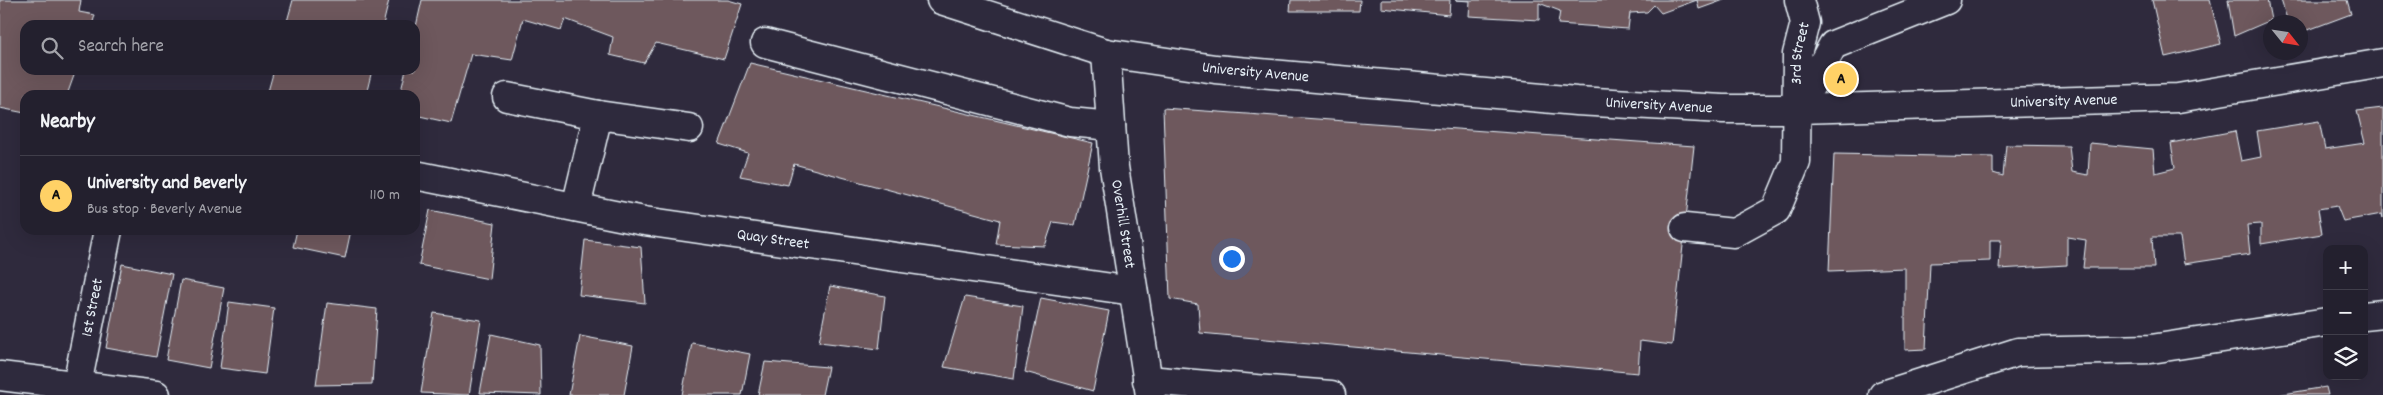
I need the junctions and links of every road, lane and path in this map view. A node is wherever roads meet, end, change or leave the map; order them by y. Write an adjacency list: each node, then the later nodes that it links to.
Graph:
1 (941, 0): 5 (street, University Avenue)
2 (1799, 0): 8 (street, 3rd Street)
3 (1946, 0): 8 (street)
4 (764, 43): 10 (street)
5 (1106, 53): 8 (street, University Avenue); 10 (street, Overhill Street)
6 (2383, 63): 8 (street, University Avenue)
7 (507, 97): 9 (street)
8 (1798, 109): 14 (street, 3rd Street)
9 (598, 115): 11 (street); 13 (street)
10 (1111, 126): 16 (street, Overhill Street)
11 (689, 128)
12 (420, 176): 13 (street, Quay Street)
13 (576, 207): 16 (street, Quay Street)
14 (1685, 228)
15 (107, 235): 21 (street, 1st Street)
16 (1133, 291): 22 (street, Overhill Street)
17 (2383, 314): 18 (street)
18 (2368, 316)
19 (2323, 323): 25 (street)
20 (0, 376): 21 (street)
21 (77, 384): 23 (street)
22 (1149, 388): 24 (street)
23 (156, 395)
24 (1331, 395)
25 (1883, 395)

